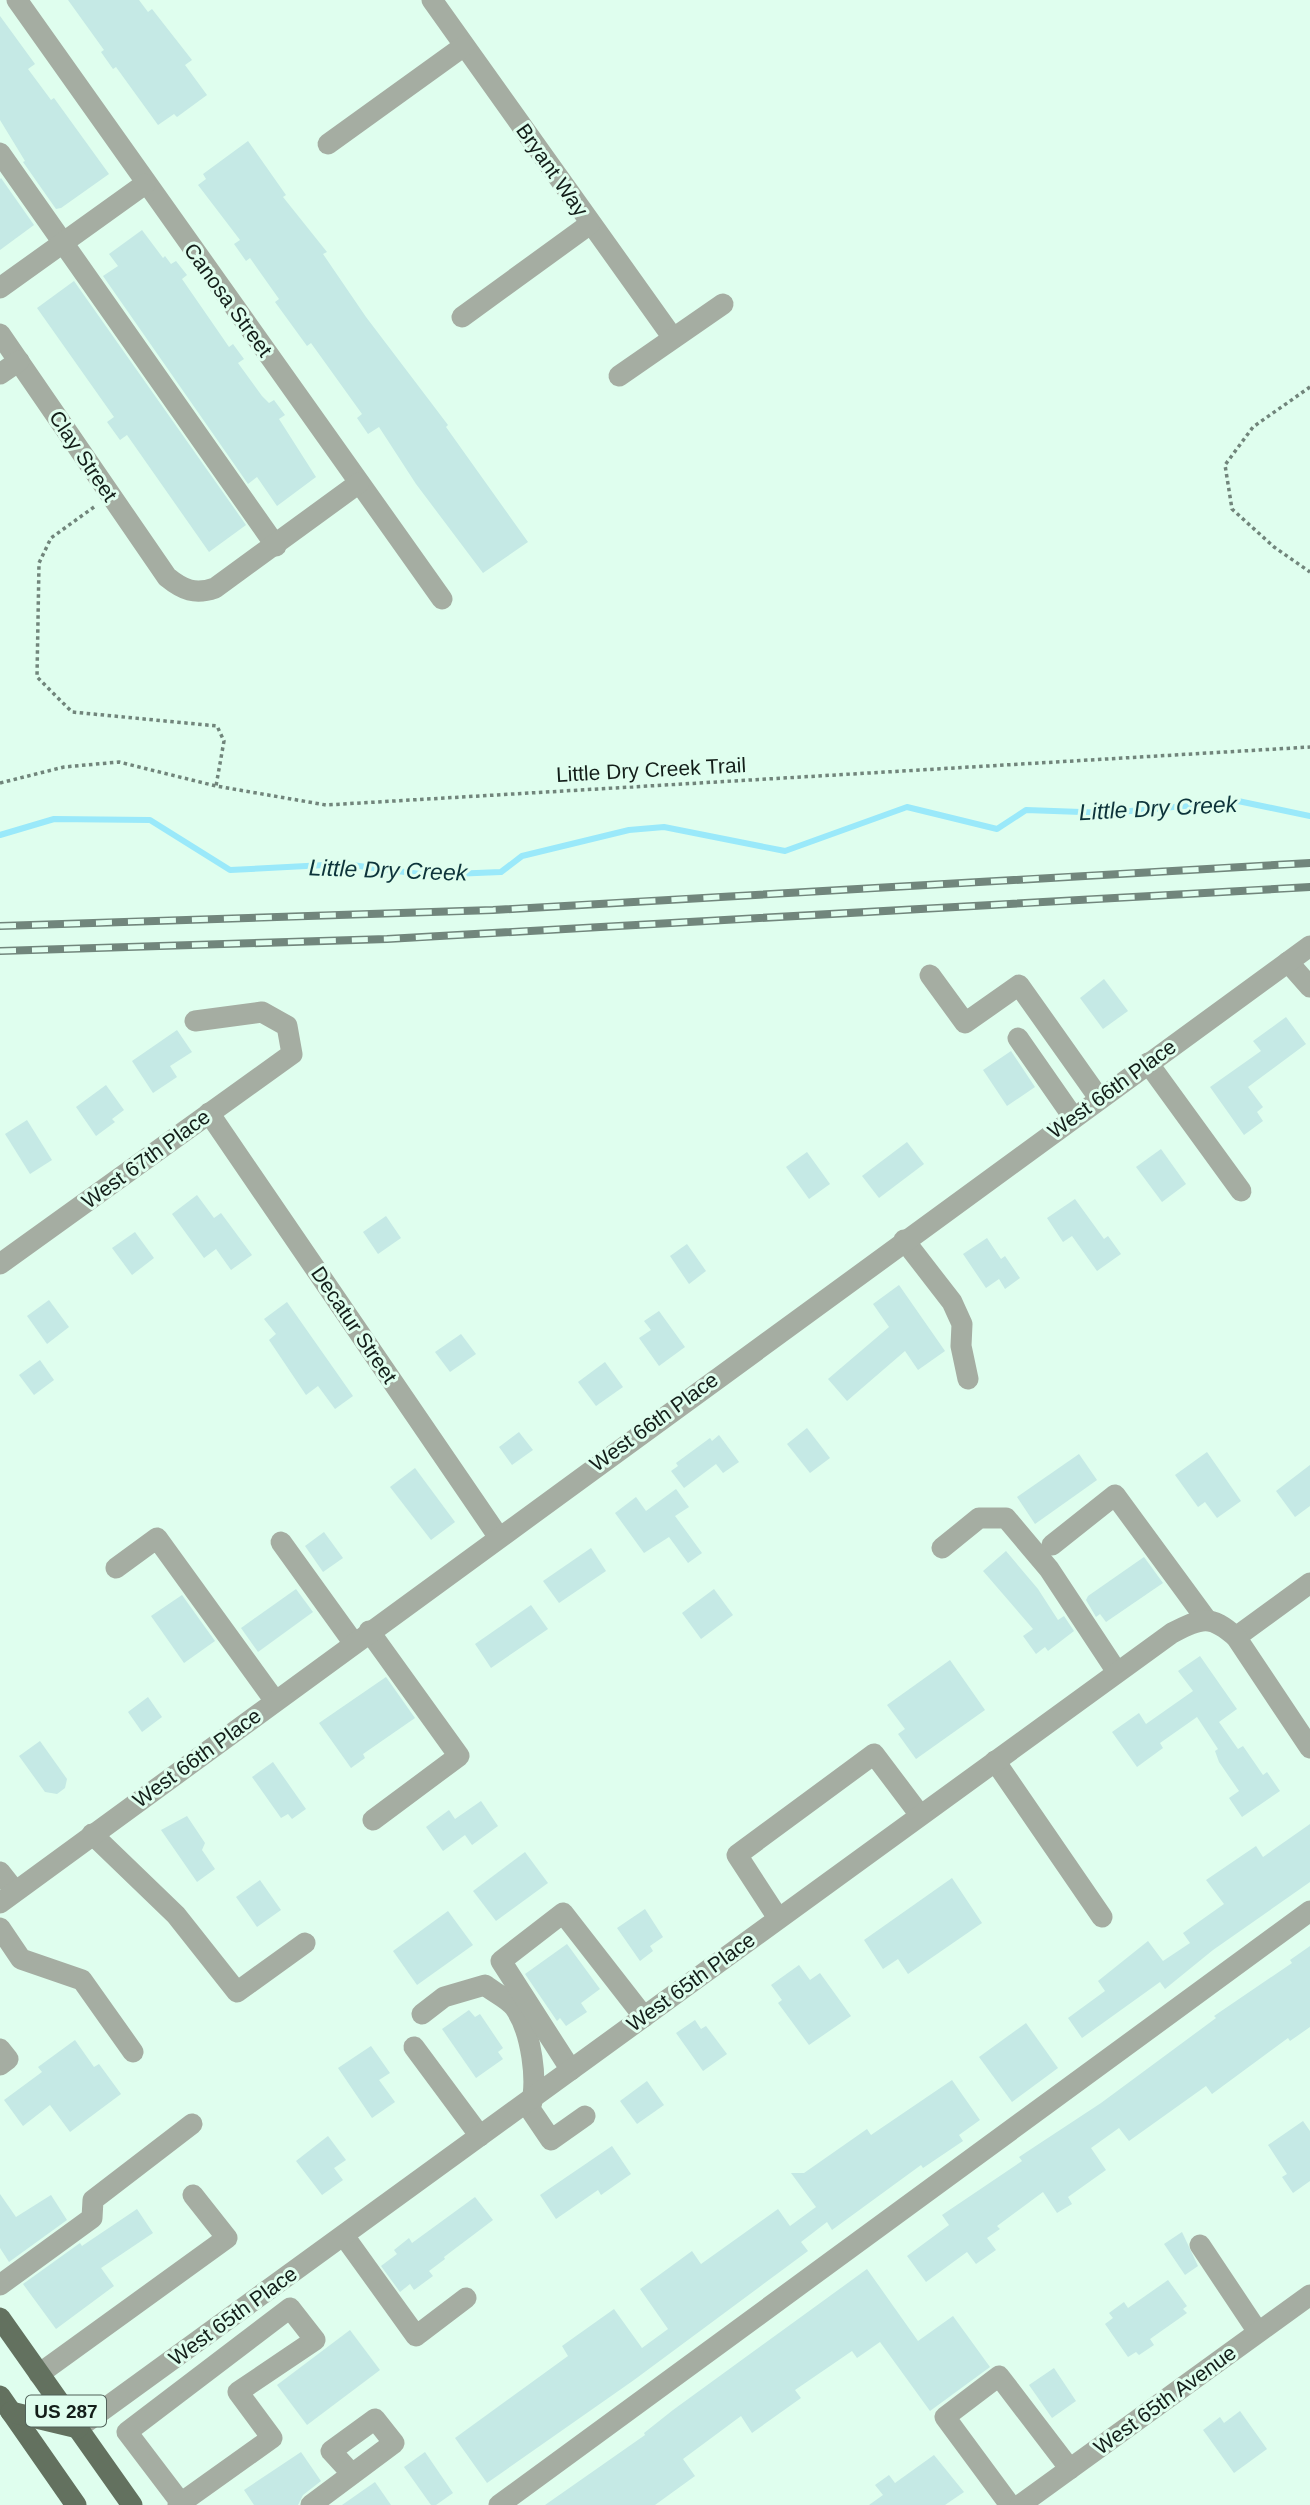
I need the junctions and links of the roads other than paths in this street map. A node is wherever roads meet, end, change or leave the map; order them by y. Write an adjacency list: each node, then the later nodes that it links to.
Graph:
1 (17, 0): 6 (street, Canosa Street)
2 (432, 0): 3 (street, Bryant Way)
3 (464, 46): 4 (street); 7 (street, Bryant Way)
4 (328, 144)
5 (0, 153): 8 (street)
6 (145, 184): 8 (street); 17 (street, Canosa Street)
7 (590, 224): 11 (street); 13 (street, Bryant Way)
8 (64, 242): 9 (street); 18 (street)
9 (0, 288)
10 (723, 304): 13 (street)
11 (461, 317)
12 (0, 334): 14 (street, Clay Street)
13 (673, 338): 16 (street)
14 (19, 361): 15 (street); 18 (street, Clay Street)
15 (0, 374)
16 (619, 376)
17 (359, 483): 18 (street); 19 (street, Canosa Street)
18 (276, 546)
19 (442, 599)
20 (1310, 946): 21 (street, West 66th Place)
21 (1288, 962): 23 (street); 26 (street, West 66th Place)
22 (930, 975): 27 (street)
23 (1310, 987)
24 (195, 1021): 28 (street, West 67th Place)
25 (1018, 1038): 29 (street)
26 (1148, 1063): 27 (street, West 66th Place); 30 (street)
27 (1099, 1098): 29 (street, West 66th Place)
28 (209, 1113): 32 (street, West 67th Place); 34 (street, Decatur Street)
29 (1073, 1117): 31 (street, West 66th Place)
30 (1241, 1191)
31 (904, 1240): 33 (street); 34 (street, West 66th Place)
32 (0, 1264)
33 (968, 1379)
34 (498, 1536): 41 (street, West 66th Place)
35 (281, 1542): 41 (street)
36 (1052, 1545): 40 (street)
37 (942, 1548): 43 (street)
38 (116, 1568): 44 (street)
39 (1310, 1583): 42 (street)
40 (1206, 1619): 42 (street); 43 (street, West 65th Place)
41 (361, 1637): 44 (street, West 66th Place); 48 (street)
42 (1236, 1637): 45 (street)
43 (1117, 1672): 46 (street, West 65th Place)
44 (275, 1701): 49 (street, West 66th Place)
45 (1310, 1748)
46 (995, 1761): 47 (street, West 65th Place); 53 (street)
47 (920, 1815): 54 (street, West 65th Place); 54 (street)
48 (373, 1820)
49 (92, 1834): 51 (street, West 66th Place); 56 (street)
50 (0, 1872): 51 (street)
51 (7, 1897)
52 (1310, 1911): 85 (street)
53 (1102, 1917)
54 (778, 1918): 58 (street, West 65th Place)
55 (0, 1928): 61 (street)
56 (305, 1943)
57 (422, 2014): 64 (street)
58 (643, 2017): 63 (street, West 65th Place); 63 (street)
59 (414, 2047): 67 (street)
60 (0, 2049): 62 (street)
61 (133, 2052)
62 (0, 2065)
63 (571, 2070): 64 (street, West 65th Place)
64 (534, 2097): 65 (street); 67 (street, West 65th Place)
65 (586, 2116)
66 (192, 2124): 71 (street)
67 (480, 2136): 69 (street, West 65th Place)
68 (193, 2195): 76 (street)
69 (344, 2236): 73 (street); 78 (street, West 65th Place)
70 (1200, 2245): 75 (street)
71 (0, 2285)
72 (1310, 2295): 75 (street, West 65th Avenue)
73 (466, 2298)
74 (0, 2318): 76 (main road, US 287)
75 (1258, 2332): 79 (street, West 65th Avenue)
76 (40, 2374): 78 (main road, US 287)
77 (6, 2404): 78 (main road); 82 (main road, US 287)
78 (78, 2428): 83 (main road, US 287)
79 (1070, 2469): 86 (street); 87 (street, West 65th Avenue)
80 (352, 2474): 84 (street)
81 (179, 2504): 81 (street)
82 (76, 2505)
83 (132, 2505)
84 (311, 2505)
85 (499, 2505)
86 (1010, 2505)
87 (1020, 2505)

